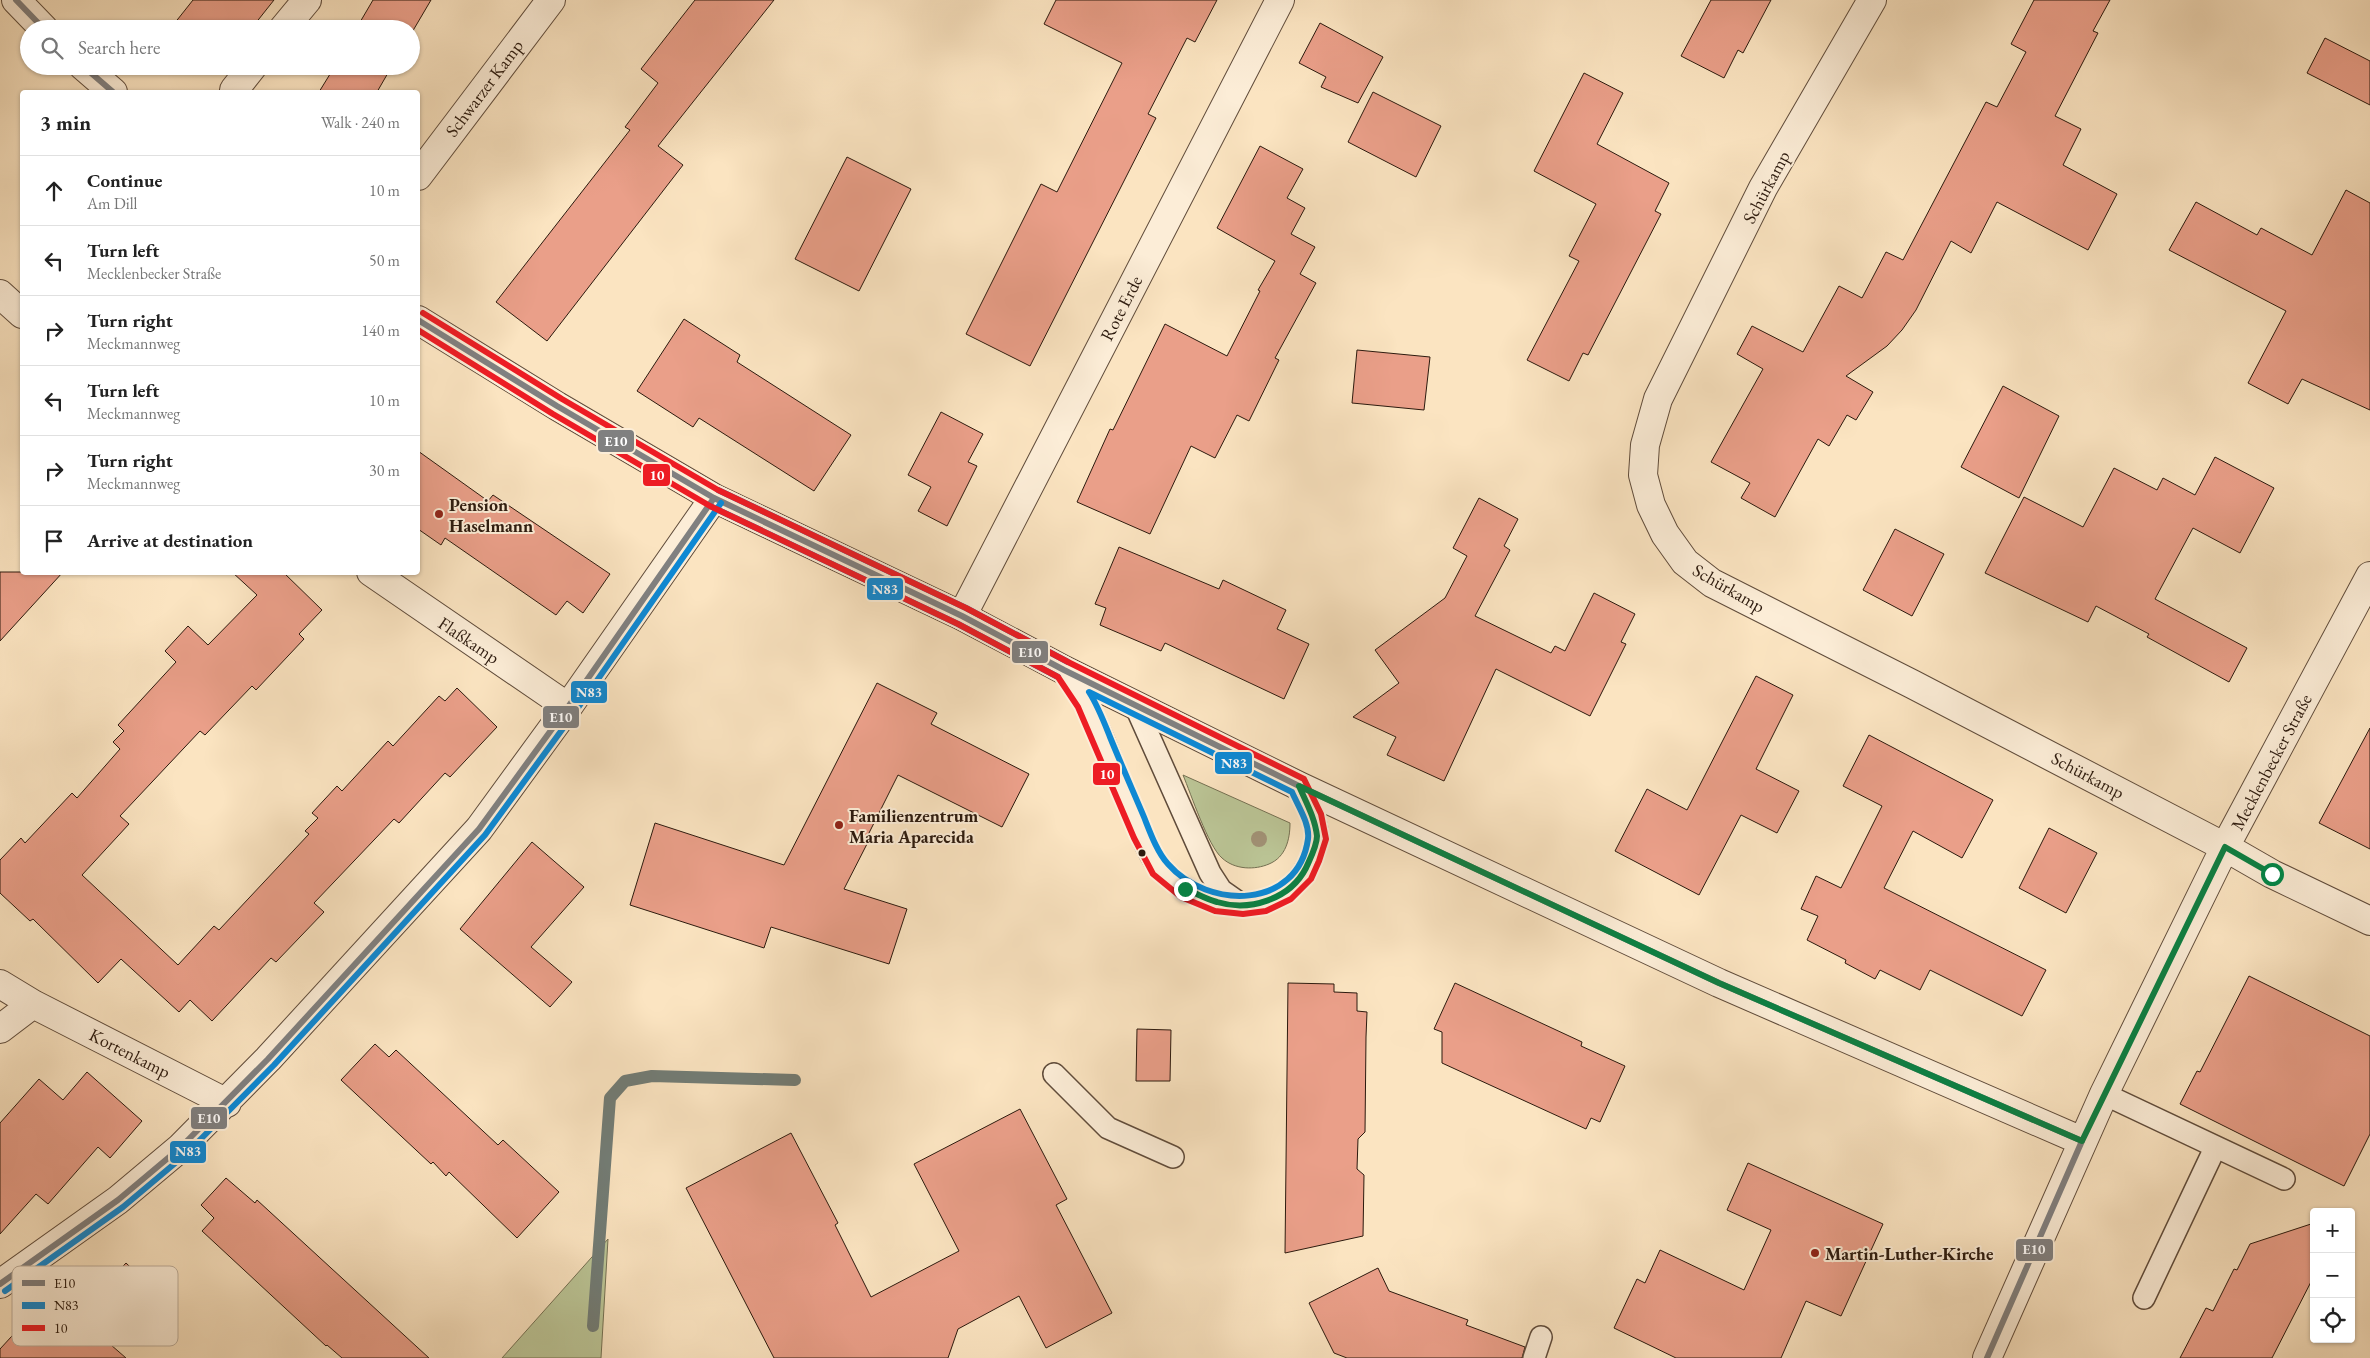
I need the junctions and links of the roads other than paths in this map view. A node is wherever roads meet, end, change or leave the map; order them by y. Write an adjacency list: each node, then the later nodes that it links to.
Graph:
1 (16, 0): 6 (street)
2 (307, 0): 7 (street)
3 (551, 0): 12 (street, Schwarzer Kamp)
4 (1280, 0): 19 (street, Rote Erde)
5 (1872, 0): 24 (street, Schürkamp)
6 (35, 20)
7 (291, 20)
8 (94, 75): 10 (street)
9 (246, 75): 11 (street)
10 (111, 90)
11 (234, 90)
12 (420, 173)
13 (0, 294): 14 (street)
14 (20, 312)
15 (420, 321): 16 (street)
16 (714, 498): 19 (street); 22 (street)
17 (375, 575): 22 (street, Flaßkamp)
18 (2370, 576): 24 (street, Mecklenbecker Straße)
19 (962, 616): 20 (street)
20 (1064, 670): 21 (street); 25 (lane)
21 (1135, 705): 23 (street); 25 (lane)
22 (568, 707): 32 (street)
23 (1299, 786): 25 (lane); 33 (street)
24 (2225, 847): 26 (street, Schürkamp); 31 (street, Mecklenbecker Straße)
25 (1243, 905)
26 (2370, 921)
27 (0, 984): 28 (street, Kortenkamp)
28 (33, 1004): 29 (street); 32 (street, Kortenkamp)
29 (0, 1029)
30 (1054, 1074): 35 (lane)
31 (2104, 1094): 33 (street, Mecklenbecker Straße); 34 (lane)
32 (227, 1103): 37 (street)
33 (2082, 1141): 43 (street, Mecklenbecker Straße)
34 (2214, 1148): 36 (lane); 40 (lane)
35 (1174, 1157)
36 (2284, 1179)
37 (25, 1266)
38 (12, 1275): 39 (street)
39 (0, 1284)
40 (2144, 1298)
41 (1541, 1337): 42 (lane)
42 (1534, 1358)
43 (1987, 1358)

